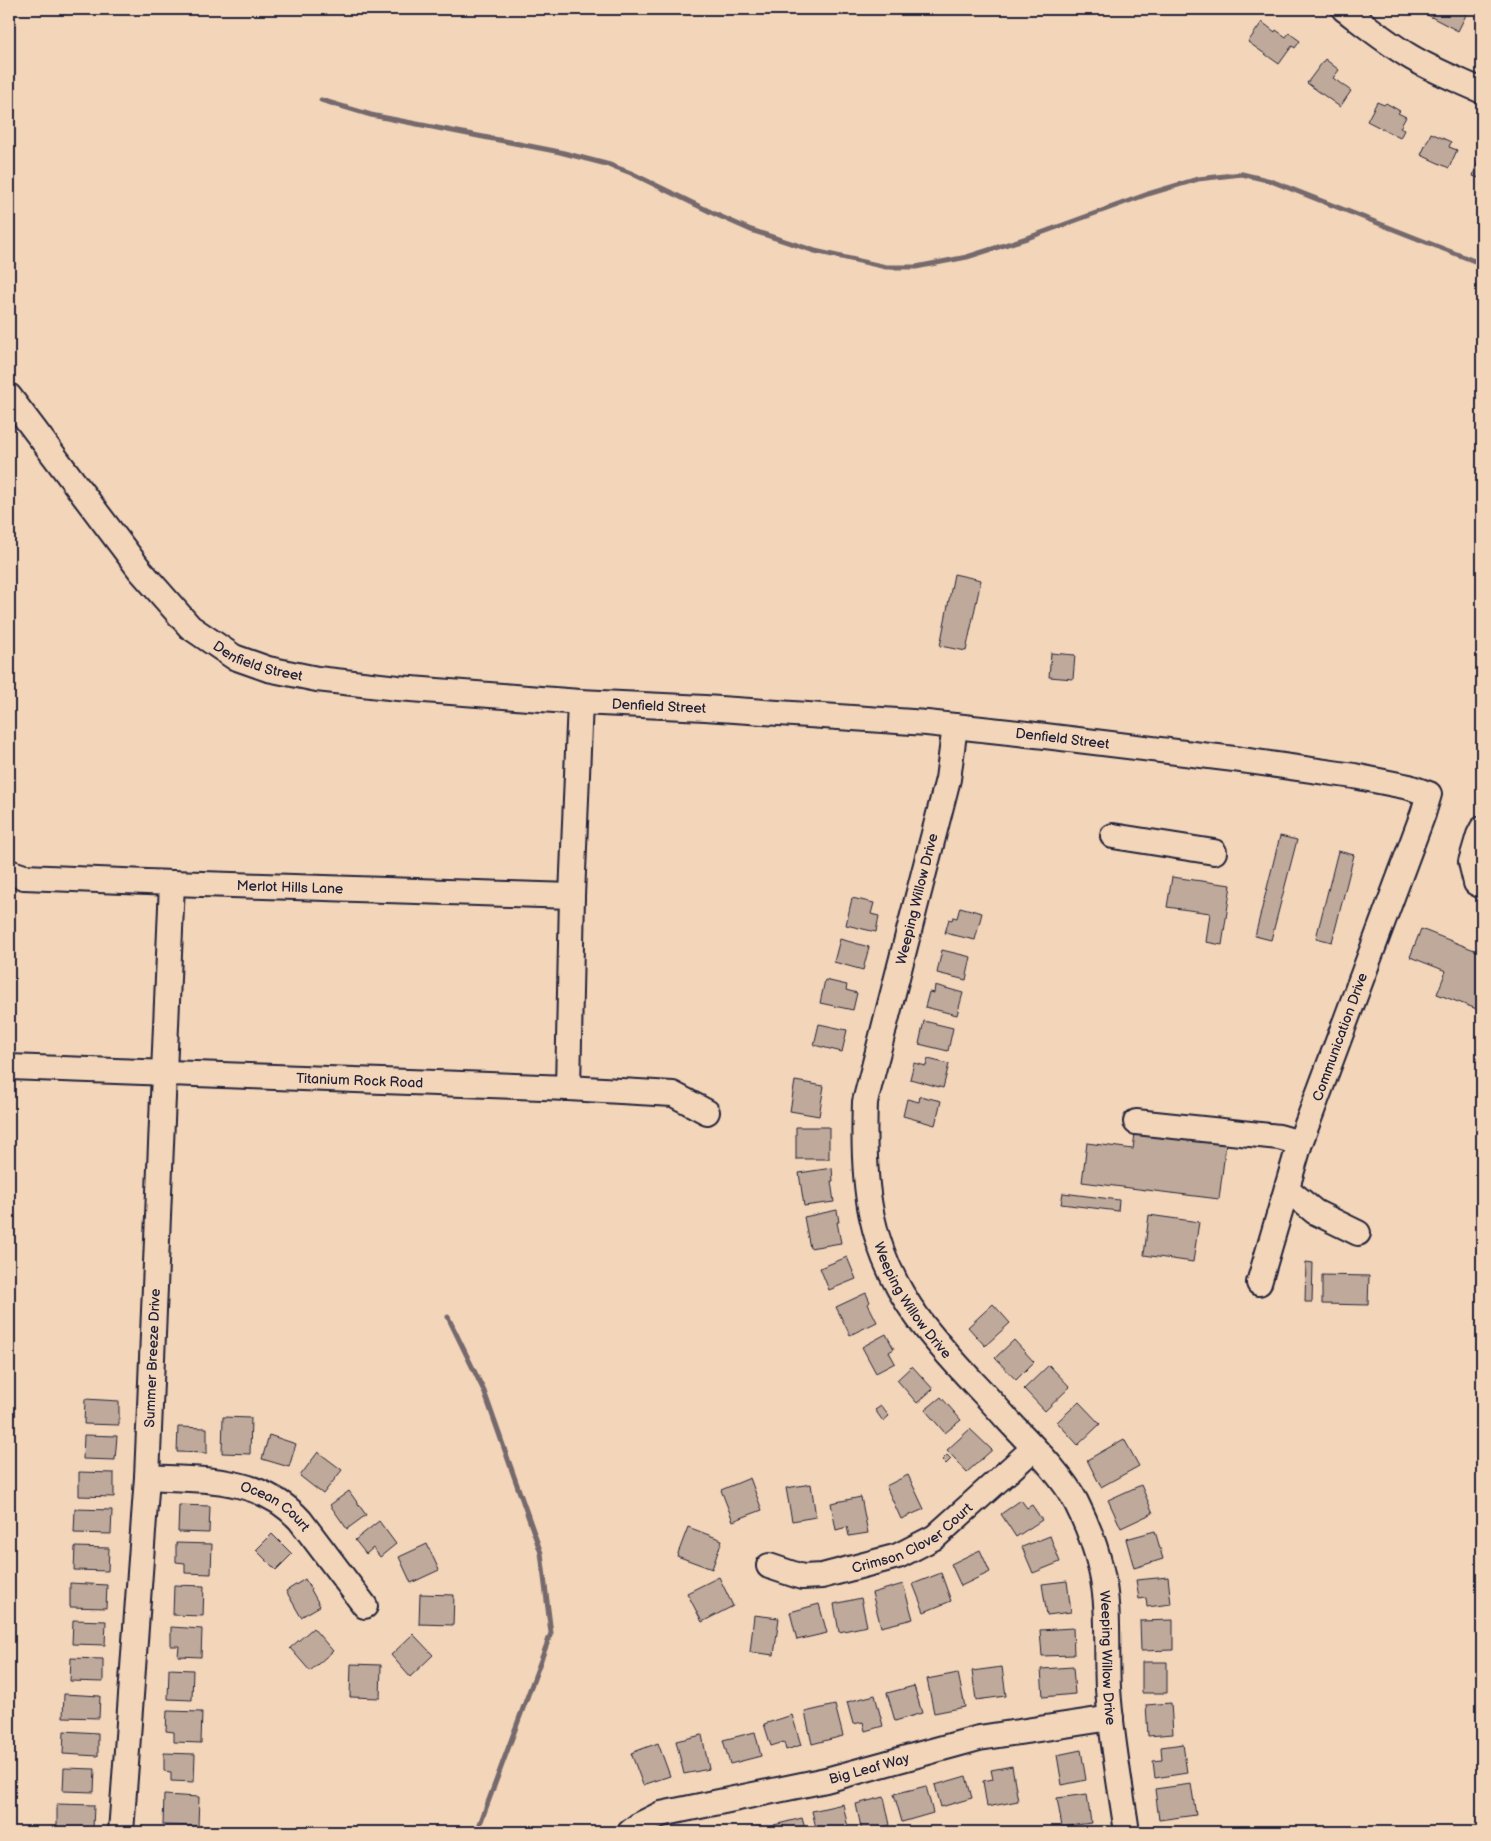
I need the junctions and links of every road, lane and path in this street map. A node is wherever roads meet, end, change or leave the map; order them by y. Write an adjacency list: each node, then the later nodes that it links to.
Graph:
1 (1344, 9): 2 (street)
2 (1482, 91)
3 (9, 396): 4 (street, Denfield Street)
4 (580, 702): 5 (street, Denfield Street); 13 (street)
5 (955, 726): 6 (street, Denfield Street); 23 (street, Weeping Willow Drive)
6 (1429, 794): 19 (street, Communication Drive)
7 (1482, 829): 12 (street)
8 (1113, 836): 9 (street)
9 (1214, 852)
10 (9, 872): 11 (street, Merlot Hills Lane)
11 (172, 883): 13 (street, Merlot Hills Lane); 15 (street, Summer Breeze Drive)
12 (1482, 886)
13 (572, 896): 16 (street)
14 (9, 1067): 15 (street, Titanium Rock Road)
15 (164, 1072): 16 (street, Titanium Rock Road); 24 (street, Summer Breeze Drive)
16 (568, 1088): 17 (street, Titanium Rock Road)
17 (707, 1112)
18 (1136, 1122): 19 (street)
19 (1300, 1144): 20 (street, Communication Drive)
20 (1287, 1189): 21 (street); 22 (street, Communication Drive)
21 (1358, 1233)
22 (1259, 1283)
23 (1034, 1448): 25 (street, Crimson Clover Court); 27 (street, Weeping Willow Drive)
24 (147, 1477): 26 (street, Ocean Court); 28 (street, Summer Breeze Drive)
25 (769, 1566)
26 (364, 1606)
27 (1111, 1718): 29 (street, Big Leaf Way); 30 (street, Weeping Willow Drive)
28 (121, 1832)
29 (630, 1832)
30 (1127, 1832)

